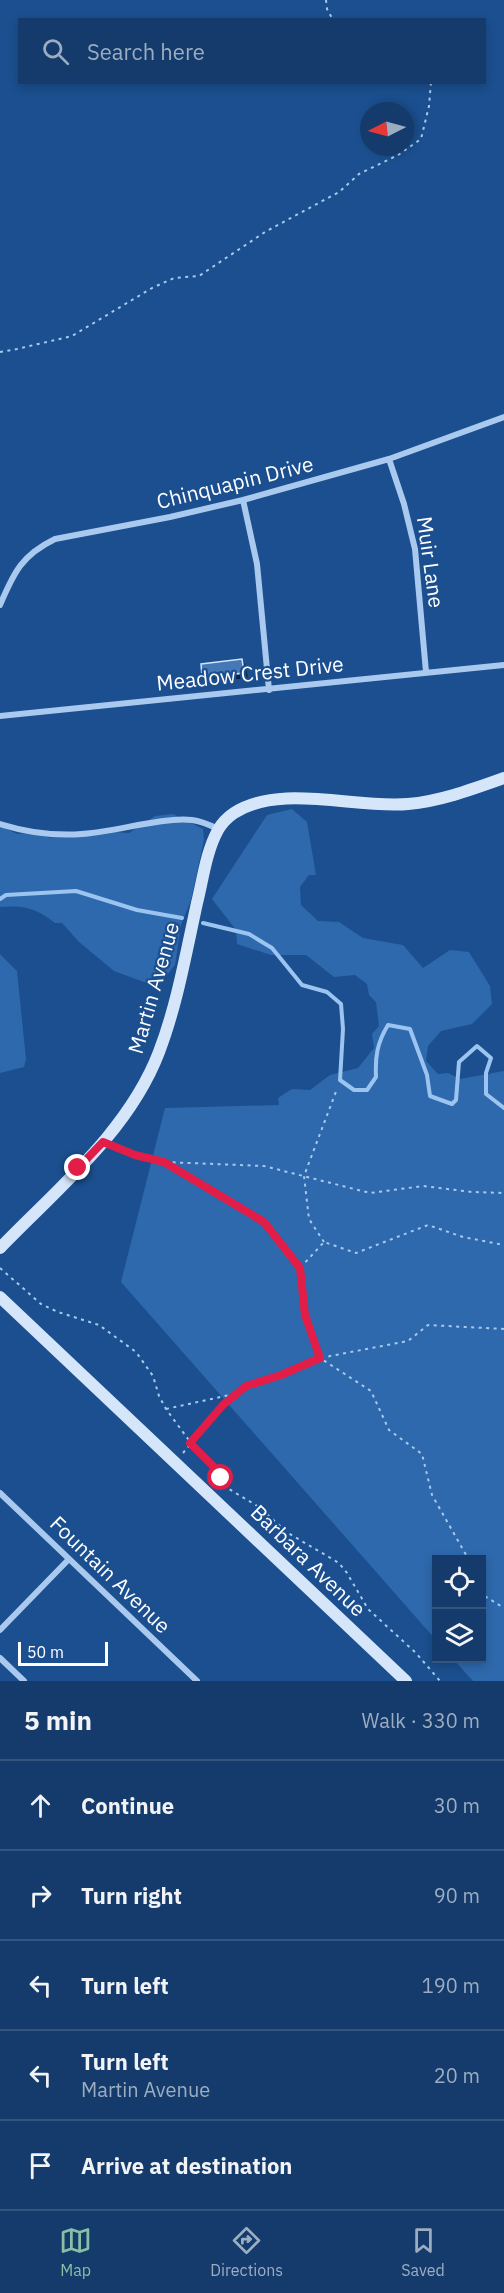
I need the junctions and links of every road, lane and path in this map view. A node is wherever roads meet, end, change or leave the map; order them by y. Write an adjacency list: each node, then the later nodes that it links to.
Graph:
1 (326, 0): 2 (path)
2 (332, 18)
3 (431, 84): 4 (path)
4 (0, 352)
5 (504, 417): 6 (street, Chinquapin Drive)
6 (390, 459): 7 (street, Chinquapin Drive); 10 (street, Muir Lane)
7 (243, 500): 8 (street, Chinquapin Drive); 11 (street)
8 (0, 605)
9 (504, 665): 10 (street, Meadow Crest Drive)
10 (426, 672): 11 (street, Meadow Crest Drive)
11 (269, 690): 12 (street, Meadow Crest Drive)
12 (0, 716)
13 (504, 778): 15 (street)
14 (0, 824): 15 (street)
15 (219, 829): 17 (street, Martin Avenue)
16 (337, 1089): 19 (path)
17 (103, 1142): 18 (path); 23 (street, Martin Avenue)
18 (164, 1162): 19 (path); 25 (path)
19 (304, 1176): 20 (path); 21 (path)
20 (504, 1193)
21 (324, 1242): 22 (path); 25 (path)
22 (504, 1245)
23 (0, 1248)
24 (0, 1268): 30 (path)
25 (300, 1268): 28 (path)
26 (0, 1297): 32 (street, Barbara Avenue)
27 (504, 1329): 28 (path)
28 (320, 1358): 29 (path); 34 (path)
29 (236, 1394): 30 (path); 31 (path)
30 (166, 1409): 31 (path)
31 (190, 1443): 32 (path); 43 (path)
32 (175, 1462): 42 (street, Barbara Avenue)
33 (0, 1493): 35 (street, Fountain Avenue)
34 (466, 1555)
35 (69, 1559): 38 (street); 41 (street, Fountain Avenue)
36 (486, 1597): 37 (path)
37 (504, 1608)
38 (0, 1630)
39 (0, 1658): 40 (street)
40 (24, 1681)
41 (197, 1681)
42 (406, 1681)
43 (440, 1681)

